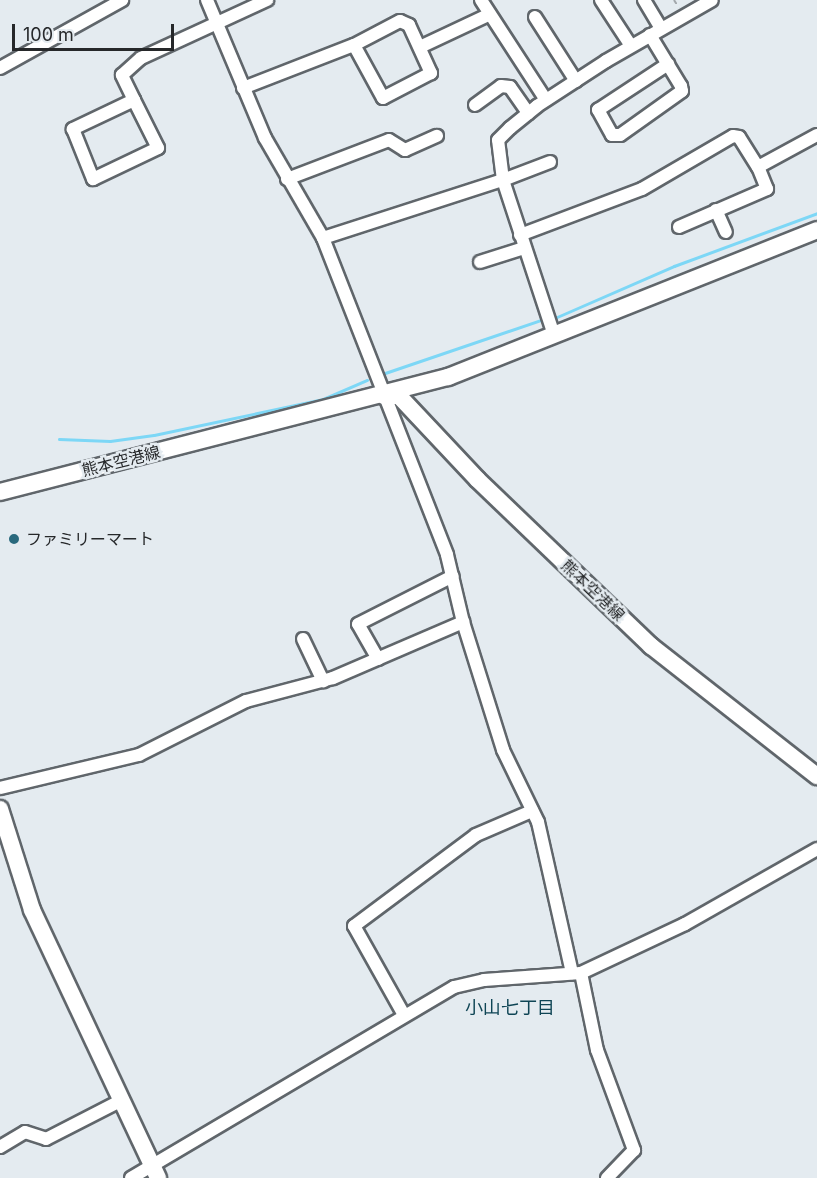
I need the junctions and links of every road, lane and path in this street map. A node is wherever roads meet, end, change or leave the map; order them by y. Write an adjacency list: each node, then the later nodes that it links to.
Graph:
1 (122, 0): 19 (street)
2 (207, 0): 12 (street)
3 (267, 0): 12 (street)
4 (481, 0): 10 (street)
5 (601, 0): 16 (street)
6 (644, 0): 13 (street)
7 (674, 0): 9 (path)
8 (712, 0): 13 (street)
9 (680, 9)
10 (490, 14): 17 (street); 23 (street)
11 (535, 17): 20 (street)
12 (216, 23): 21 (street); 22 (street)
13 (661, 28): 14 (street)
14 (650, 35): 16 (street); 18 (street)
15 (354, 45): 17 (street); 17 (street); 21 (street)
16 (630, 46): 20 (street)
17 (420, 47)
18 (668, 64): 18 (street)
19 (0, 68)
20 (576, 81): 23 (street)
21 (243, 88): 30 (street)
22 (134, 100): 22 (street)
23 (546, 100): 25 (street)
24 (476, 105): 25 (street)
25 (528, 113): 31 (street)
26 (817, 135): 29 (street)
27 (437, 136): 30 (street)
28 (550, 162): 31 (street)
29 (758, 167): 32 (street); 36 (street)
30 (287, 179): 37 (street)
31 (504, 180): 36 (street); 37 (street)
32 (717, 210): 33 (street); 35 (street)
33 (679, 227)
34 (817, 230): 40 (main road, 熊本空港線)
35 (726, 232)
36 (520, 235): 38 (street)
37 (323, 238): 41 (street)
38 (524, 248): 39 (street); 40 (street)
39 (480, 262)
40 (554, 335): 41 (main road, 熊本空港線)
41 (381, 396): 42 (main road, 熊本空港線); 43 (street); 48 (main road, 熊本空港線)
42 (0, 492)
43 (453, 576): 44 (street); 46 (street)
44 (463, 622): 46 (street); 51 (street)
45 (303, 639): 47 (street)
46 (378, 659): 47 (street)
47 (323, 681): 49 (street)
48 (817, 776)
49 (0, 788)
50 (0, 809): 55 (main road)
51 (532, 810): 53 (street); 54 (street)
52 (817, 849): 53 (street)
53 (576, 973): 54 (street); 59 (street)
54 (404, 1015): 57 (street)
55 (120, 1101): 56 (street); 57 (main road)
56 (0, 1147)
57 (154, 1171): 58 (street)
58 (131, 1178)
59 (607, 1178)

